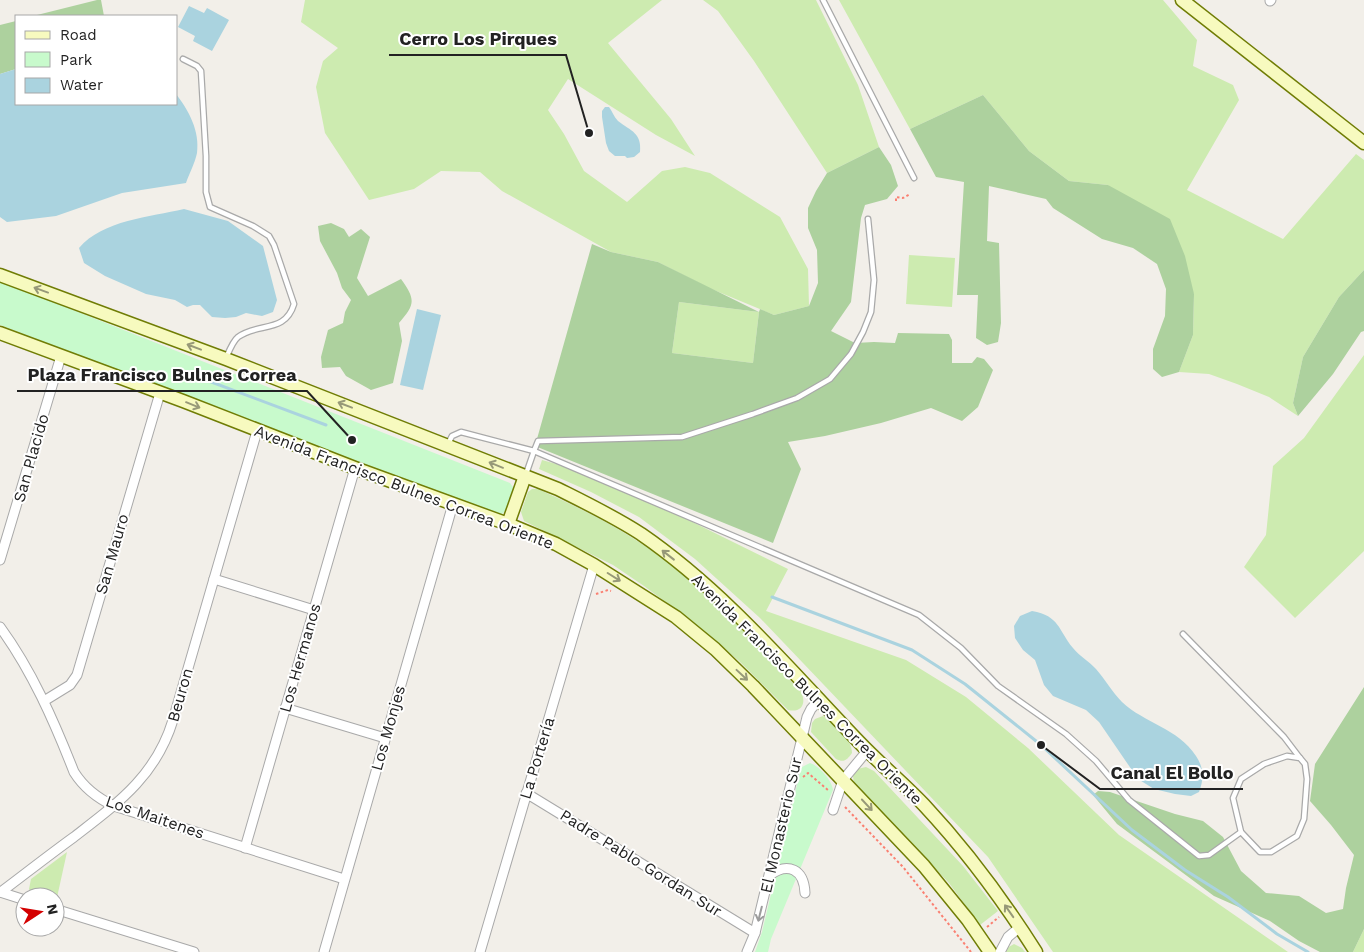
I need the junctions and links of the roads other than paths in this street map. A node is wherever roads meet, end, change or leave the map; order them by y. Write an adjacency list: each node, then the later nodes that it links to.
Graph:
1 (823, 0): 5 (lane)
2 (1182, 0): 4 (street)
3 (183, 59): 10 (lane)
4 (1364, 143)
5 (914, 178)
6 (868, 219): 14 (lane)
7 (0, 275): 10 (street, Avenida Francisco Bulnes Correa Oriente, one-way to 7)
8 (0, 333): 9 (street, Avenida Francisco Bulnes Correa Oriente)
9 (61, 356): 11 (street, Avenida Francisco Bulnes Correa Oriente); 19 (street, San Placido)
10 (226, 359): 13 (street, Avenida Francisco Bulnes Correa Oriente, one-way to 10)
11 (160, 393): 12 (street, Avenida Francisco Bulnes Correa Oriente, one-way to 12); 26 (street, San Mauro)
12 (257, 431): 15 (street, Avenida Francisco Bulnes Correa Oriente); 21 (street, Beuron)
13 (448, 445): 14 (lane); 16 (street, Avenida Francisco Bulnes Correa Oriente, one-way to 13)
14 (534, 451): 16 (lane); 36 (lane)
15 (355, 468): 17 (street, Avenida Francisco Bulnes Correa Oriente); 22 (street, Los Hermanos)
16 (525, 476): 18 (street); 25 (street, Avenida Francisco Bulnes Correa Oriente, one-way to 16)
17 (453, 504): 18 (street, Avenida Francisco Bulnes Correa Oriente); 29 (street, Los Monjes)
18 (508, 524): 20 (street, Avenida Francisco Bulnes Correa Oriente)
19 (0, 560)
20 (594, 565): 28 (street, Avenida Francisco Bulnes Correa Oriente, one-way to 28); 33 (street, La Portería)
21 (214, 579): 22 (street); 34 (street, Beuron)
22 (314, 610): 27 (street, Los Hermanos)
23 (0, 627): 26 (street, Los Maitenes)
24 (1183, 634): 31 (lane)
25 (819, 700): 28 (street, El Monasterio Sur); 30 (street, Avenida Francisco Bulnes Correa Oriente)
26 (44, 701): 34 (street, Los Maitenes)
27 (285, 708): 29 (street); 37 (street, Los Hermanos)
28 (802, 736): 32 (street, Avenida Francisco Bulnes Correa Oriente); 38 (street, El Monasterio Sur)
29 (385, 738): 39 (street, Los Monjes)
30 (867, 751): 32 (street); 44 (street, Avenida Francisco Bulnes Correa Oriente, one-way to 30)
31 (1300, 758): 36 (lane); 36 (lane)
32 (843, 780): 35 (street); 50 (street, Avenida Francisco Bulnes Correa Oriente, one-way to 50)
33 (526, 793): 45 (street, Padre Pablo Gordan Sur); 48 (street, La Portería)
34 (114, 806): 37 (street, Los Maitenes); 40 (street, Beuron)
35 (833, 810)
36 (1241, 832)
37 (245, 848): 39 (street, Los Maitenes)
38 (770, 875): 41 (street); 45 (street, El Monasterio Sur, one-way to 45)
39 (344, 879): 47 (street, Los Monjes)
40 (0, 892): 42 (street)
41 (805, 893)
42 (15, 897)
43 (65, 912): 46 (street)
44 (1020, 927): 51 (street); 52 (street, Avenida Francisco Bulnes Correa Oriente)
45 (755, 933): 49 (street, El Monasterio Sur)
46 (194, 952)
47 (324, 952)
48 (480, 952)
49 (747, 952)
50 (990, 952)
51 (1000, 952)
52 (1036, 952)

